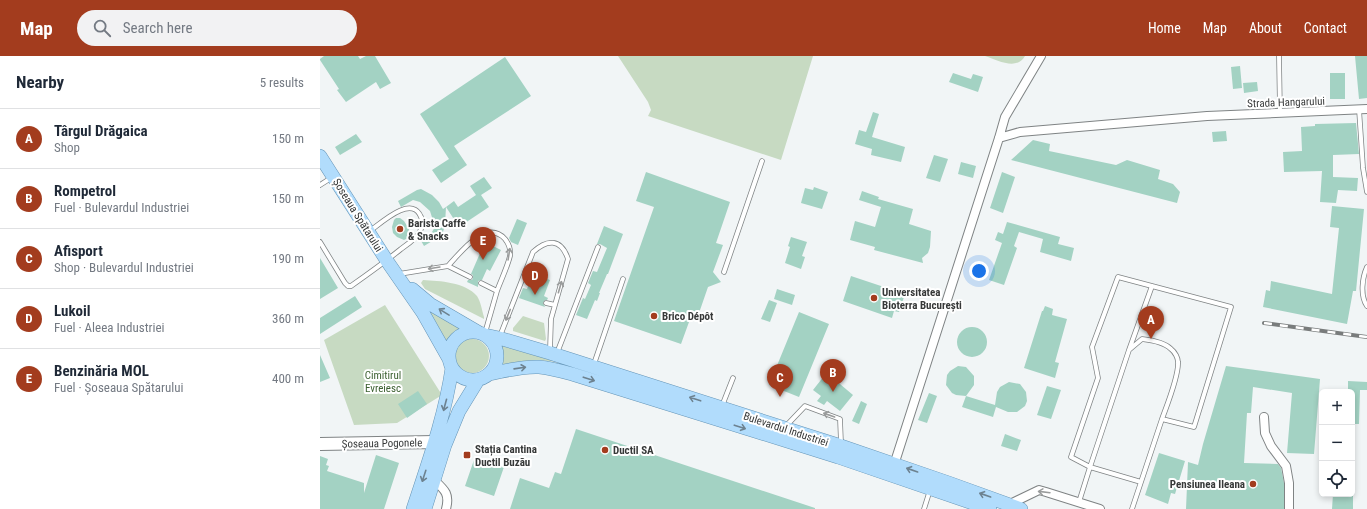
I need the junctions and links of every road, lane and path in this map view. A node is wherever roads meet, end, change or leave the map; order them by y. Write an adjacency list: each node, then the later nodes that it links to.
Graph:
1 (1041, 56): 5 (street)
2 (1279, 56): 4 (lane)
3 (1363, 109): 4 (street, Strada Hangarului); 8 (lane)
4 (1280, 113): 5 (street, Strada Hangarului)
5 (999, 138): 44 (street)
6 (320, 156): 9 (main road, Șoseaua Spătarului)
7 (762, 161): 18 (lane)
8 (1365, 168): 11 (lane)
9 (333, 177): 10 (lane); 12 (main road, Șoseaua Spătarului)
10 (320, 185)
11 (1367, 192)
12 (368, 232): 15 (main road, Șoseaua Spătarului); 15 (lane)
13 (320, 242): 15 (lane)
14 (598, 247): 31 (lane)
15 (387, 261): 19 (main road, Șoseaua Spătarului)
16 (448, 266): 19 (lane, one-way to 19); 20 (lane); 24 (lane, one-way to 16)
17 (1367, 267): 27 (lane)
18 (724, 272)
19 (396, 274): 28 (main road, Șoseaua Spătarului, one-way to 19); 32 (main road, Șoseaua Spătarului)
20 (470, 277)
21 (623, 279): 33 (lane)
22 (481, 283): 24 (lane)
23 (1152, 286): 30 (lane); 38 (lane); 43 (lane)
24 (497, 291): 28 (lane)
25 (546, 303): 26 (lane)
26 (555, 305): 29 (lane, one-way to 29); 31 (lane)
27 (1367, 306)
28 (483, 334): 29 (main road, Bulevardul Industriei); 32 (main road); 34 (main road, Șoseaua Spătarului)
29 (499, 338): 31 (main road, Bulevardul Industriei)
30 (1129, 350): 38 (lane); 43 (lane)
31 (553, 354): 33 (main road, Bulevardul Industriei)
32 (450, 363): 34 (main road, Șoseaua Spătarului); 40 (main road, one-way to 40)
33 (593, 367): 36 (main road, Bulevardul Industriei, one-way to 33)
34 (483, 377): 36 (main road, Bulevardul Industriei, one-way to 36); 40 (main road)
35 (733, 378): 36 (lane)
36 (719, 414): 39 (main road, Bulevardul Industriei); 42 (main road, Bulevardul Industriei, one-way to 42)
37 (1264, 417): 57 (street)
38 (1162, 419): 46 (lane)
39 (785, 428): 42 (main road, Bulevardul Industriei); 42 (lane, one-way to 39)
40 (440, 443): 41 (main road, Șoseaua Pogonele); 45 (main road); 50 (main road, one-way to 50)
41 (320, 444)
42 (840, 452): 44 (main road, Bulevardul Industriei)
43 (1090, 468): 46 (lane); 48 (lane)
44 (892, 469): 47 (main road, Bulevardul Industriei); 49 (main road, Bulevardul Industriei, one-way to 44)
45 (434, 480): 51 (main road); 52 (street)
46 (1141, 482): 56 (lane)
47 (931, 488): 53 (lane); 54 (main road, Bulevardul Industriei)
48 (1079, 502): 49 (street, one-way to 49); 55 (street)
49 (1018, 507)
50 (413, 509)
51 (425, 509)
52 (446, 509)
53 (924, 509)
54 (990, 509)
55 (1100, 509)
56 (1132, 509)
57 (1289, 509)

